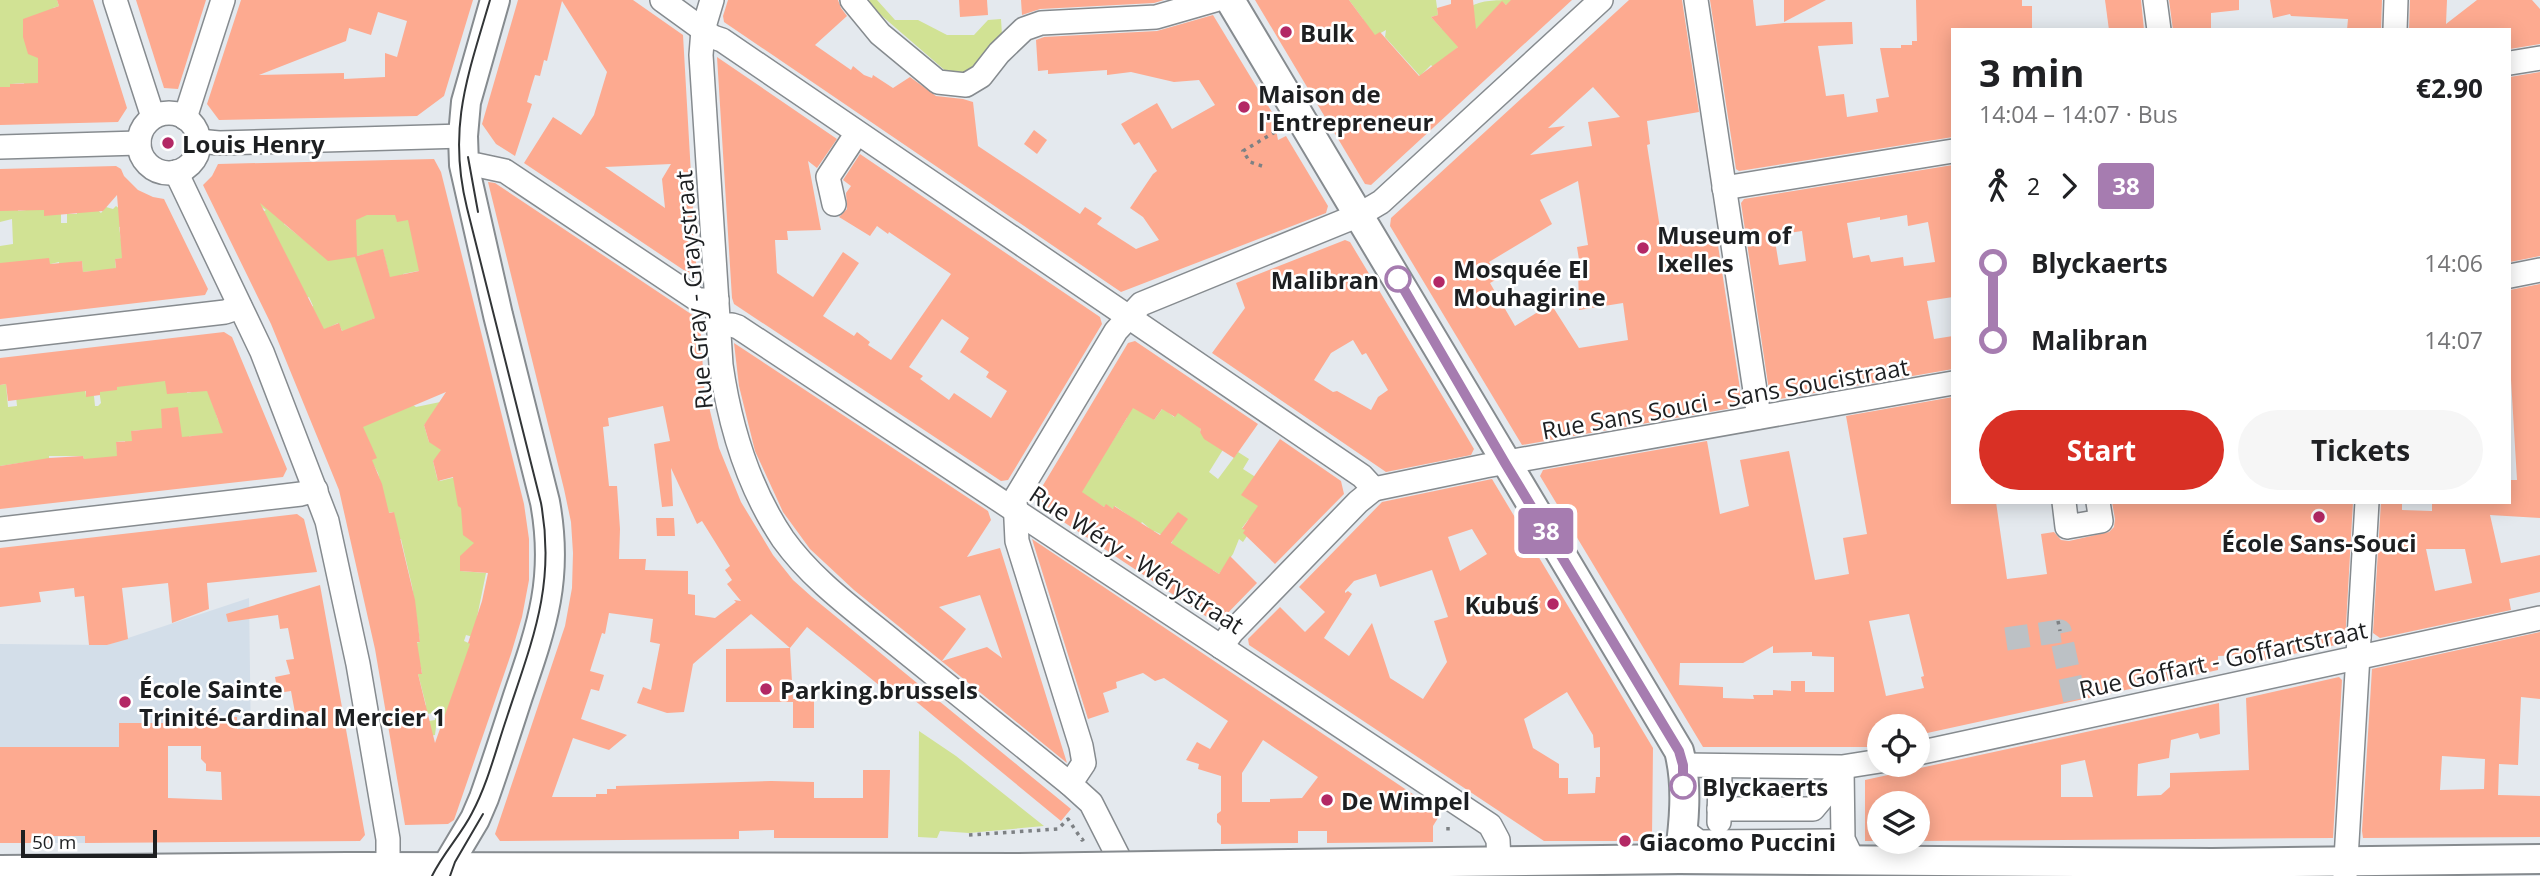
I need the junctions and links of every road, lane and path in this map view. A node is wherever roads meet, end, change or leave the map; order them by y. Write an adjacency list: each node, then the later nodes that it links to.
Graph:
1 (115, 0): 18 (street)
2 (223, 0): 20 (street)
3 (495, 0): 22 (main road)
4 (662, 0): 15 (street)
5 (712, 0): 15 (street, Rue Gray - Graystraat)
6 (852, 0): 7 (street)
7 (1214, 0)
8 (1230, 0): 19 (main road)
9 (1601, 0): 32 (street)
10 (1696, 0): 30 (street)
11 (2155, 0): 13 (street)
12 (2396, 0): 14 (street)
13 (2159, 28)
14 (2395, 28)
15 (703, 30): 21 (street); 35 (street, Rue Gray - Graystraat)
16 (2540, 58): 17 (street)
17 (2511, 63)
18 (153, 117): 20 (street); 24 (street)
19 (1299, 117): 28 (path); 32 (main road)
20 (186, 118): 23 (street)
21 (857, 134): 31 (street); 37 (street)
22 (463, 136): 23 (street); 27 (main road)
23 (198, 141): 29 (street)
24 (139, 143): 25 (street); 29 (street)
25 (0, 147)
26 (1951, 151): 30 (street)
27 (464, 165): 35 (street); 75 (main road)
28 (1262, 166)
29 (176, 172): 36 (street)
30 (1724, 188): 41 (street)
31 (834, 204)
32 (1359, 215): 37 (street); 42 (main road)
33 (2540, 270): 34 (street)
34 (2511, 276)
35 (717, 300): 38 (street, Rue Gray - Graystraat)
36 (240, 307): 39 (street); 44 (street)
37 (1129, 318): 43 (street); 48 (street)
38 (719, 325): 48 (street, Rue Wéry - Wérystraat); 60 (street, Rue Gray - Graystraat)
39 (0, 338)
40 (1951, 383): 41 (street, Rue Sans Souci - Sans Soucistraat)
41 (1759, 417): 42 (street, Rue Sans Souci - Sans Soucistraat)
42 (1505, 463): 43 (street, Rue Sans Souci - Sans Soucistraat); 56 (main road)
43 (1374, 489): 53 (street)
44 (316, 490): 49 (street); 71 (street)
45 (2064, 504): 46 (street)
46 (2098, 504)
47 (2367, 504): 54 (street)
48 (1016, 510): 53 (street, Rue Wéry - Wérystraat); 60 (street)
49 (0, 529)
50 (2540, 618): 54 (street, Rue Goffart - Goffartstraat)
51 (2058, 621): 52 (path)
52 (2060, 631)
53 (1221, 647): 70 (street, Rue Wéry - Wérystraat)
54 (2357, 657): 55 (street, Rue Goffart - Goffartstraat); 73 (street)
55 (1930, 749)
56 (1683, 765): 58 (street); 63 (main road)
57 (1867, 765): 58 (street)
58 (1840, 772): 61 (street); 69 (street)
59 (1720, 773): 63 (street)
60 (1070, 784): 76 (street, Rue Gray - Graystraat)
61 (1813, 809): 63 (street); 64 (street)
62 (1448, 827): 67 (path)
63 (1714, 829): 69 (street); 72 (main road)
64 (1799, 831)
65 (1084, 834): 66 (path)
66 (969, 835)
67 (1448, 835)
68 (2540, 859): 73 (main road)
69 (1854, 861): 72 (main road); 73 (main road)
70 (1499, 862): 72 (main road); 75 (main road, bridge)
71 (388, 867): 74 (main road); 75 (main road)
72 (1678, 868)
73 (2346, 868)
74 (0, 870)
75 (443, 872)
76 (1128, 876)

